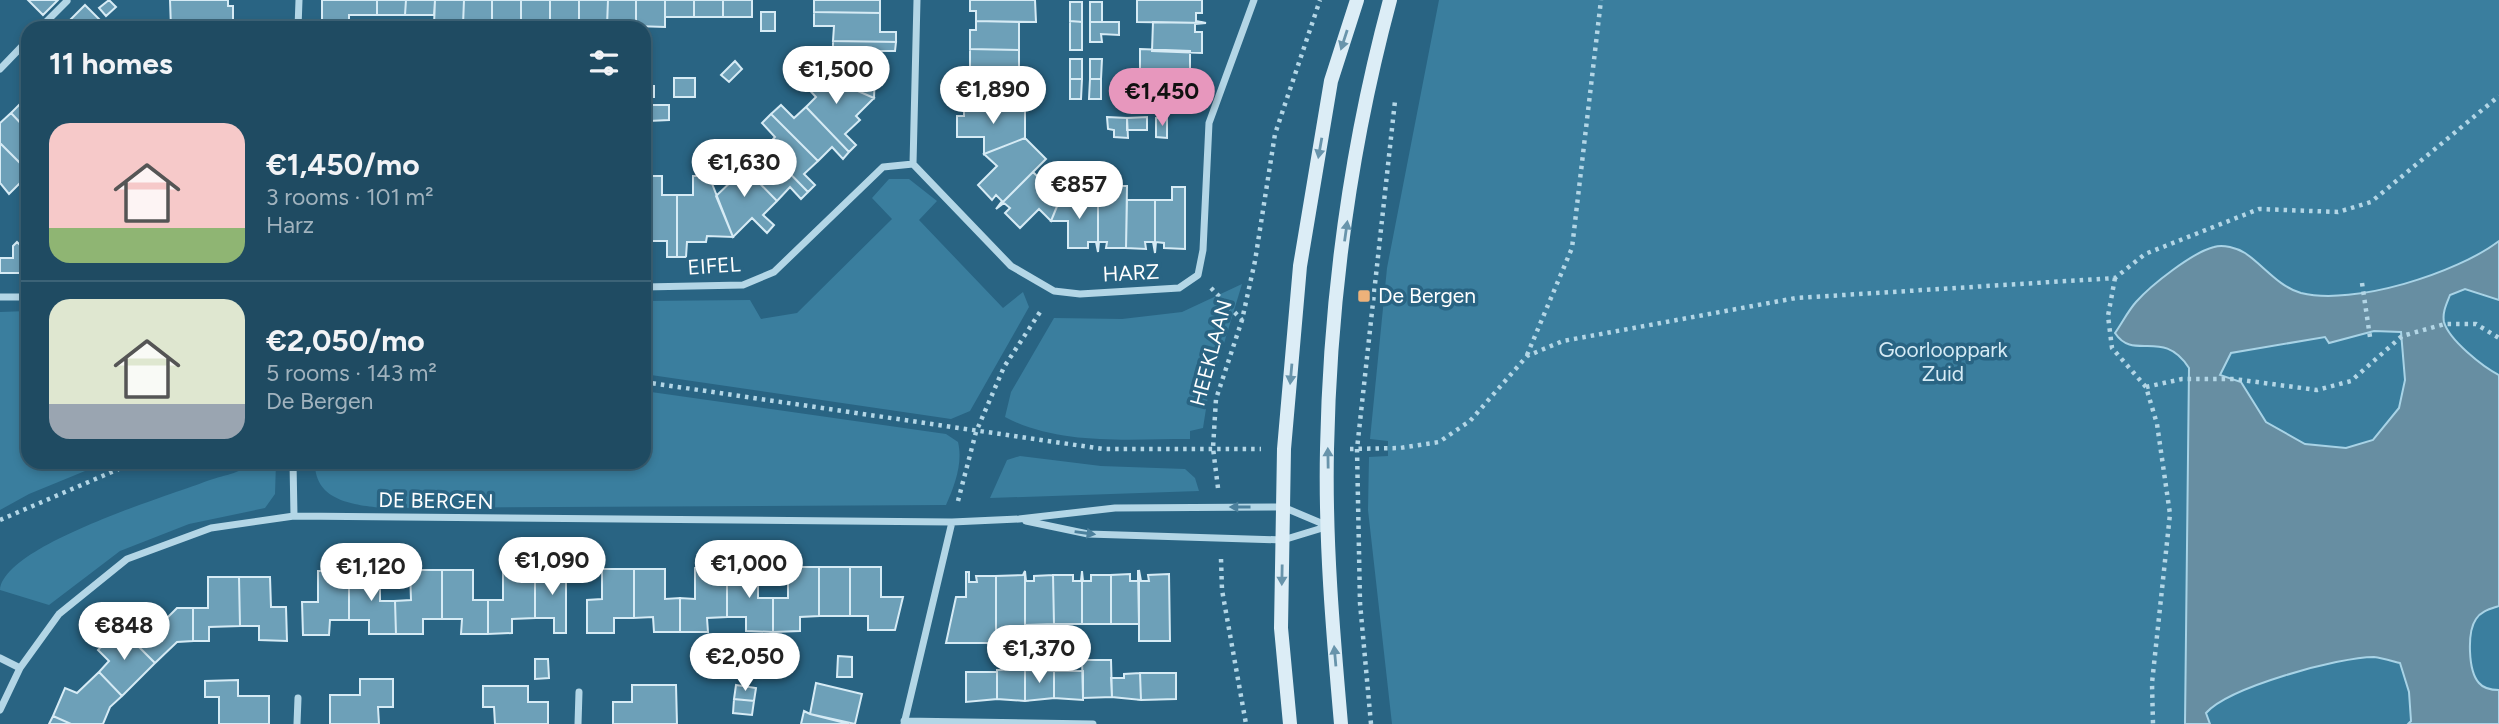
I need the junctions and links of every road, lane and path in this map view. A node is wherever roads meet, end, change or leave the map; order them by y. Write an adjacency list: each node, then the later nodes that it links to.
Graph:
1 (299, 0): 10 (street)
2 (917, 0): 15 (street)
3 (1254, 0): 16 (street)
4 (1320, 0): 23 (path, HEEKLAAN)
5 (1357, 0): 35 (main road, one-way to 35)
6 (1390, 0): 40 (main road, one-way to 6)
7 (1601, 0): 26 (path)
8 (67, 1): 9 (street)
9 (47, 21)
10 (298, 21)
11 (21, 47): 12 (street)
12 (0, 69)
13 (2499, 96): 17 (path)
14 (1395, 99): 31 (path)
15 (913, 164): 19 (street, EIFEL); 20 (street, HARZ)
16 (1198, 275): 20 (street, HARZ); 23 (path)
17 (2115, 278): 26 (path); 28 (path)
18 (2362, 283): 24 (path)
19 (651, 287)
20 (1054, 291): 29 (path)
21 (0, 297): 22 (street)
22 (21, 297)
23 (1242, 320): 30 (path, HEEKLAAN)
24 (2370, 337)
25 (2499, 338): 28 (path)
26 (1527, 356): 31 (path)
27 (651, 383): 29 (path)
28 (2146, 387): 56 (path)
29 (976, 432): 30 (path); 39 (path)
30 (1213, 448): 34 (path, HEEKLAAN)
31 (1357, 449): 55 (path)
32 (119, 469): 38 (path)
33 (293, 469): 36 (street)
34 (1220, 507): 35 (street, DE BERGEN, one-way to 34); 37 (street, DE BERGEN)
35 (1283, 507): 40 (street, DE BERGEN); 42 (main road)
36 (294, 516): 39 (street, DE BERGEN); 44 (street, DE BERGEN)
37 (1018, 519): 39 (street, DE BERGEN); 41 (street, DE BERGEN, one-way to 41)
38 (0, 520)
39 (952, 522): 48 (street)
40 (1329, 526): 42 (street, DE BERGEN); 54 (main road, one-way to 40)
41 (1221, 539): 42 (street, DE BERGEN); 52 (path)
42 (1283, 540): 53 (main road, one-way to 53)
43 (0, 659): 44 (street)
44 (20, 668): 47 (street, DE BERGEN)
45 (579, 692): 50 (street)
46 (298, 698): 49 (street)
47 (0, 710)
48 (904, 722): 51 (street)
49 (297, 724)
50 (578, 724)
51 (1093, 724)
52 (1246, 724)
53 (1290, 724)
54 (1341, 724)
55 (1371, 724)
56 (2153, 724)

